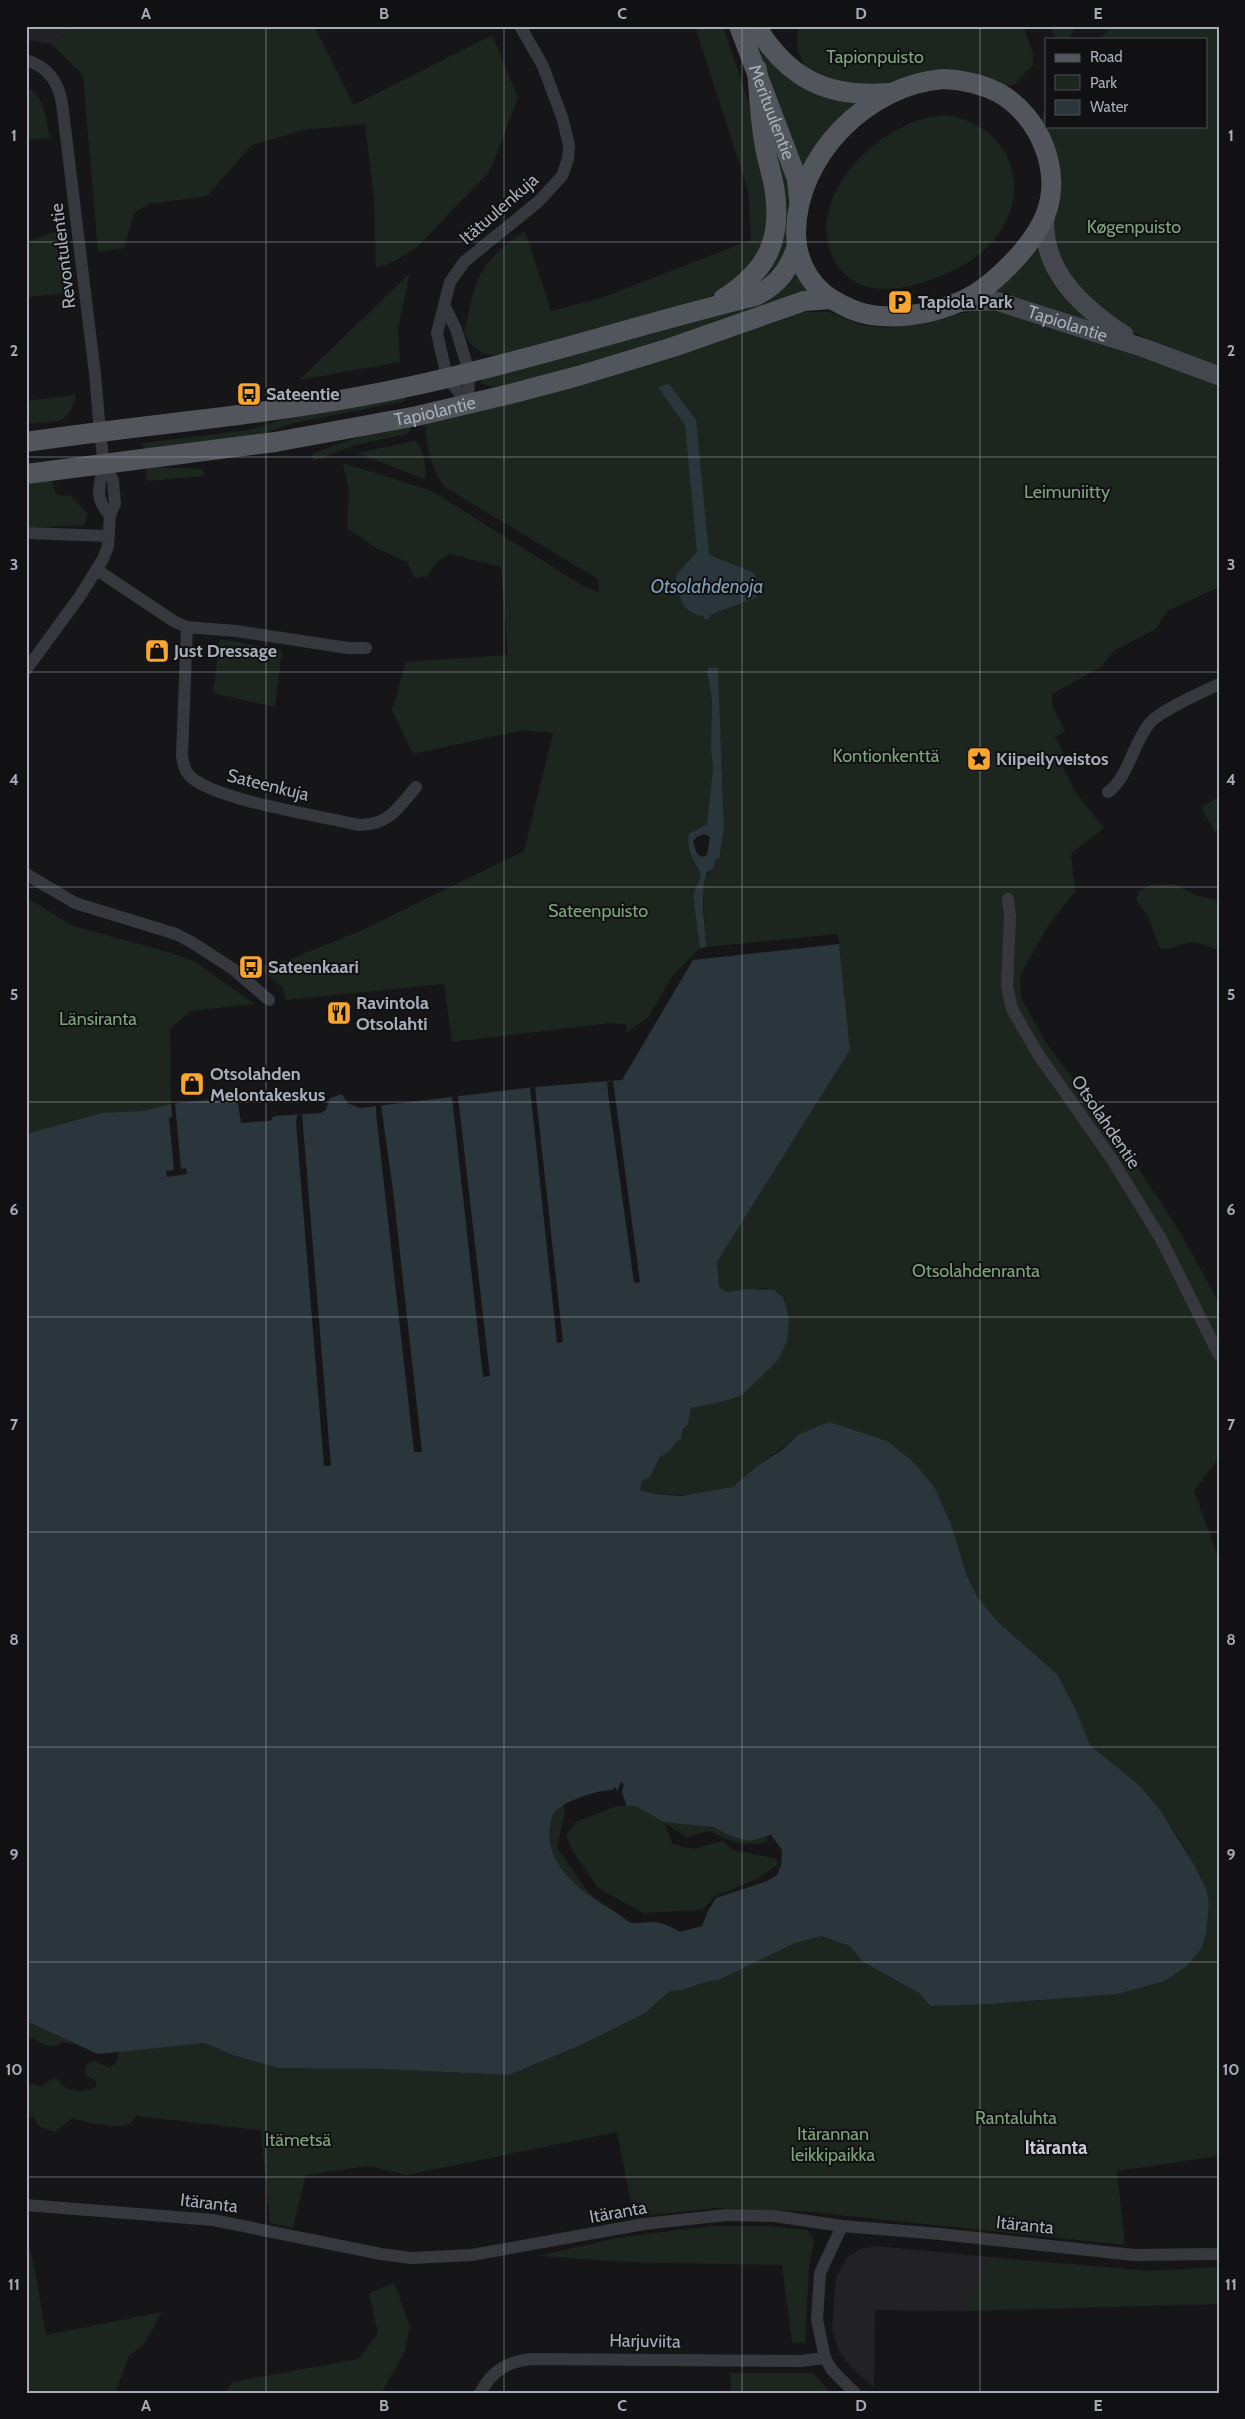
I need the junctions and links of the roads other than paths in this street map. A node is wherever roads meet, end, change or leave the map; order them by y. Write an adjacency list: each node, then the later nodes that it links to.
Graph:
1 (520, 26): 12 (street, Itätuulenkuja)
2 (739, 26): 5 (main road, Merituulentie)
3 (756, 26): 6 (main road, Merituulentie)
4 (26, 60): 19 (street, Revontulentie)
5 (757, 69): 7 (main road, Merituulentie); 13 (main road)
6 (896, 92): 7 (main road); 8 (main road)
7 (799, 201): 9 (main road)
8 (1045, 217): 11 (main road); 14 (main road, Tapiolantie)
9 (797, 246): 10 (main road); 13 (main road, Tapiolantie)
10 (831, 299): 11 (main road); 18 (main road, Tapiolantie)
11 (960, 302): 14 (main road, Tapiolantie)
12 (445, 307): 15 (street); 17 (street, Itätuulenkuja)
13 (711, 307): 15 (main road, Tapiolantie)
14 (1144, 348): 16 (main road, Tapiolantie)
15 (469, 372): 17 (main road, Tapiolantie); 18 (street)
16 (1219, 376)
17 (447, 377): 18 (street, Itätuulenkuja); 19 (main road, Tapiolantie)
18 (468, 404): 21 (main road, Tapiolantie)
19 (100, 432): 20 (main road, Tapiolantie); 21 (street, Revontulentie)
20 (26, 442)
21 (104, 465): 22 (main road, Tapiolantie); 24 (street)
22 (26, 474)
23 (26, 533): 24 (street)
24 (109, 536): 25 (street)
25 (97, 570): 26 (street); 28 (street)
26 (187, 627): 27 (street); 30 (street, Sateenkuja)
27 (366, 648)
28 (26, 670)
29 (1219, 684): 31 (street)
30 (416, 787)
31 (1108, 792)
32 (26, 874): 34 (street)
33 (1008, 899): 35 (street, Otsolahdentie)
34 (269, 1000)
35 (1219, 1355)
36 (26, 2205): 37 (street, Itäranta)
37 (842, 2226): 38 (street, Itäranta); 39 (street)
38 (1219, 2254)
39 (824, 2358): 40 (street, Harjuviita); 41 (street)
40 (480, 2393)
41 (855, 2393)

